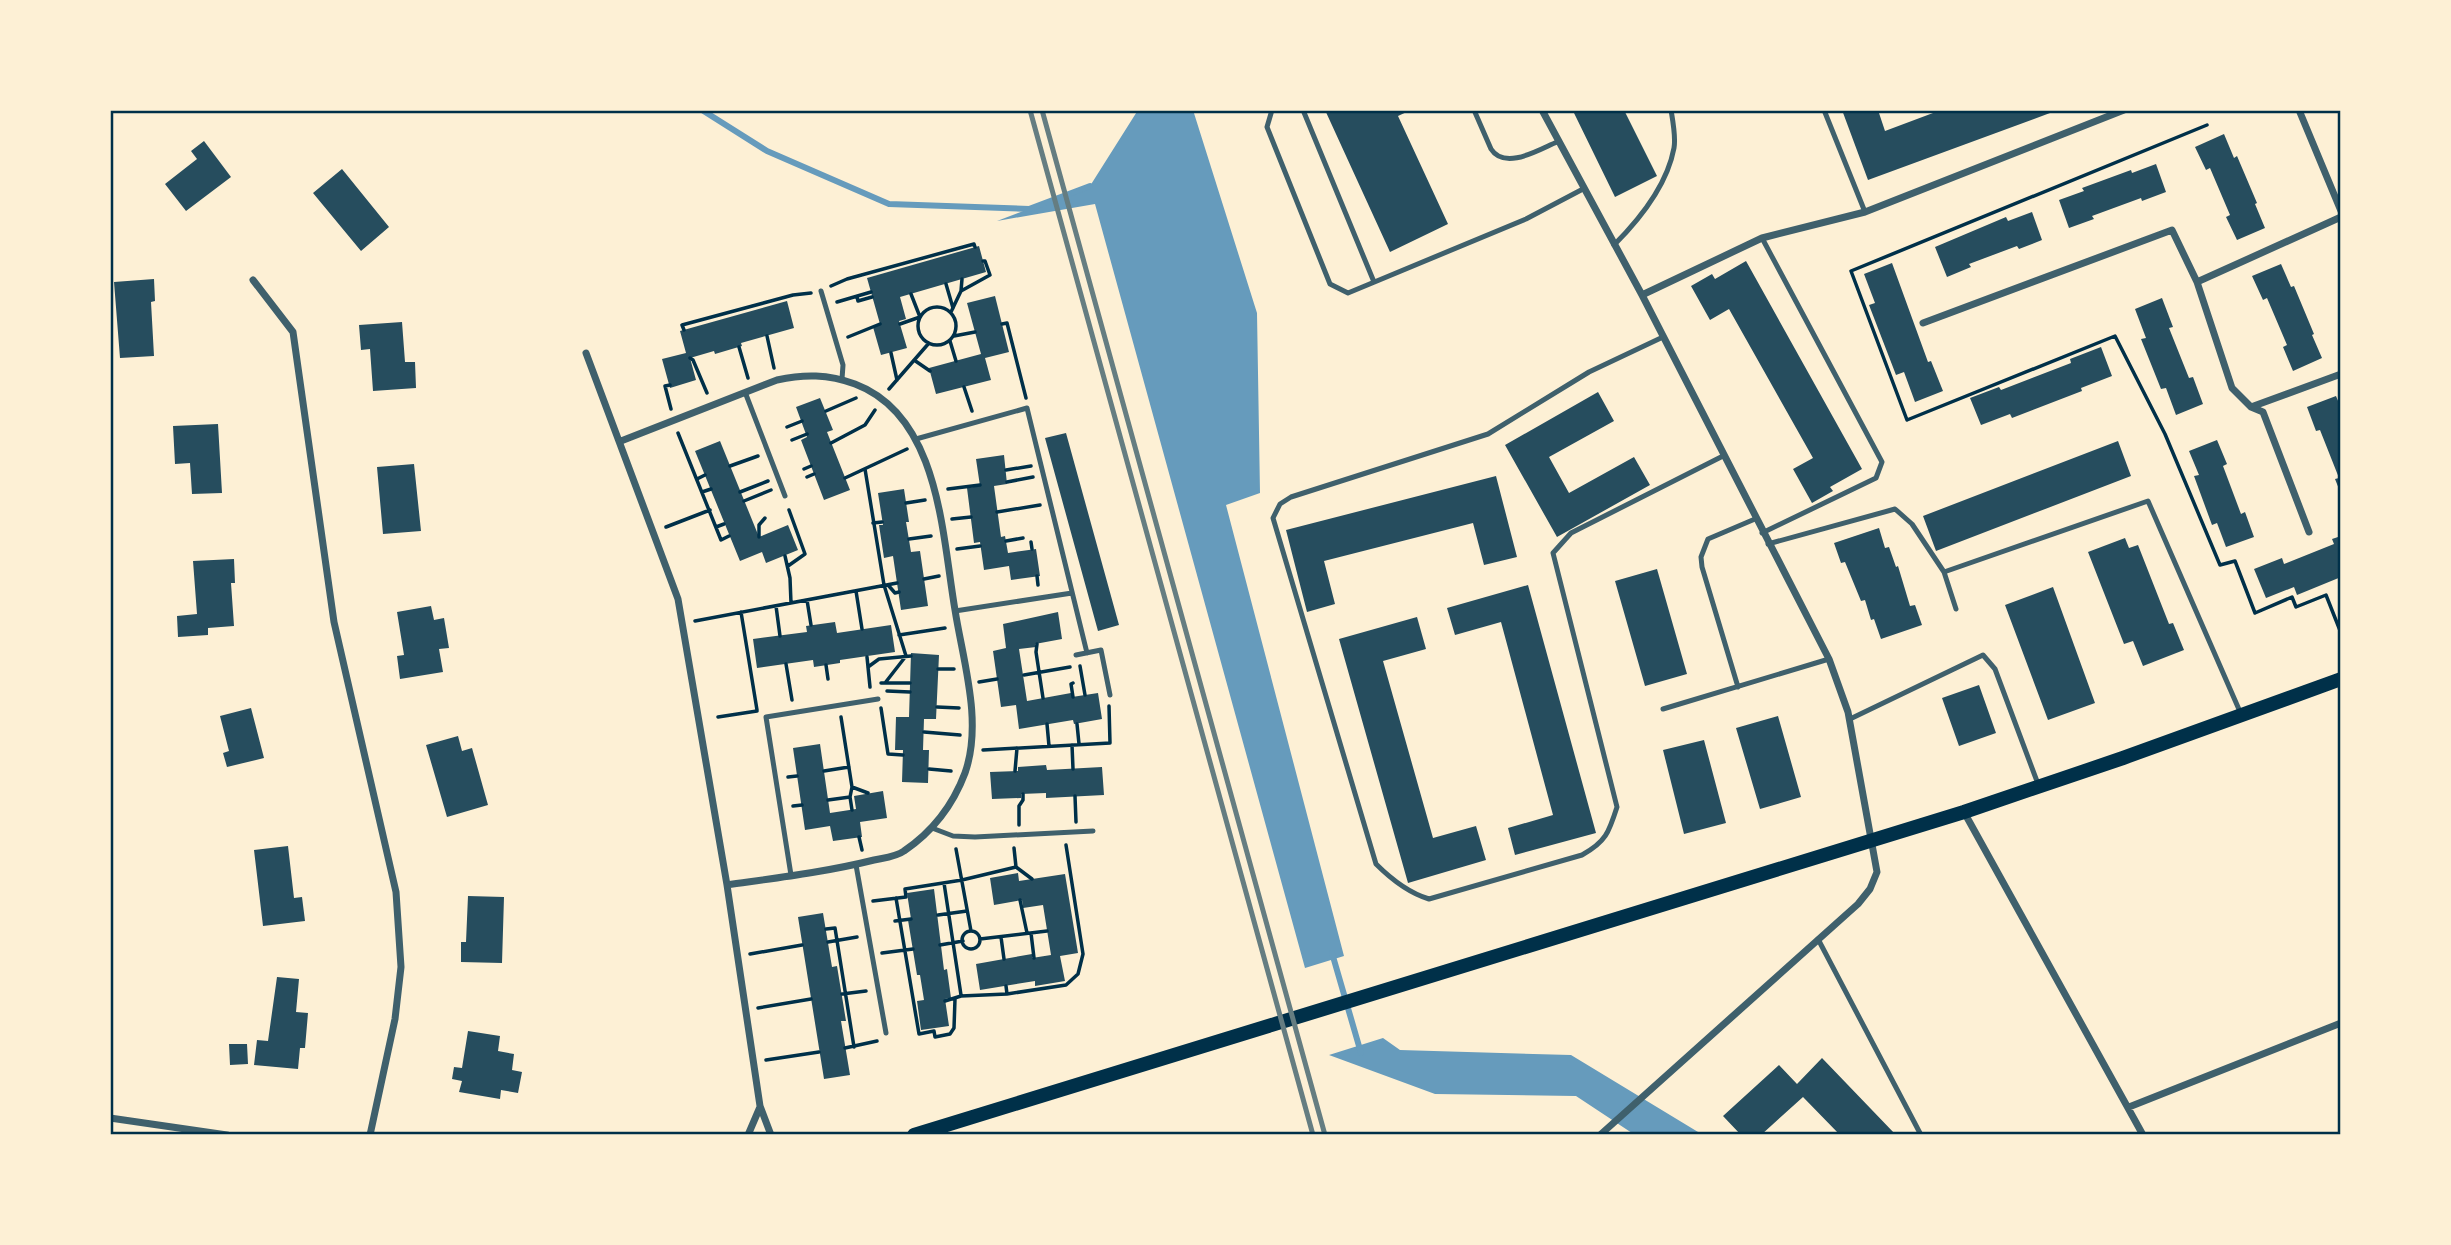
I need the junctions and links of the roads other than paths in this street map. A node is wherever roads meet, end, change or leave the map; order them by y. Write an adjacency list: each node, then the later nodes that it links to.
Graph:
1 (1272, 110): 17 (lane)
2 (1303, 110): 17 (lane)
3 (1474, 110): 9 (lane)
4 (1542, 110): 9 (street)
5 (1671, 110): 15 (lane)
6 (1824, 110): 12 (lane)
7 (2124, 110): 12 (street)
8 (2299, 110): 11 (street)
9 (1557, 142): 10 (street)
10 (1583, 188): 15 (street); 17 (lane)
11 (2341, 211)
12 (1865, 212): 14 (street)
13 (2341, 217): 18 (street)
14 (1762, 238): 20 (street); 34 (lane)
15 (1614, 244): 20 (street)
16 (253, 280): 65 (street)
17 (1374, 282)
18 (2197, 282): 21 (street); 27 (street)
19 (821, 291): 25 (lane)
20 (1642, 295): 22 (street)
21 (1923, 323)
22 (1663, 337): 30 (street); 30 (lane)
23 (586, 354): 28 (street)
24 (2341, 374): 27 (street)
25 (842, 379): 26 (street); 29 (street)
26 (748, 391): 28 (street); 31 (lane)
27 (2251, 407): 33 (street)
28 (621, 441): 57 (street)
29 (917, 441): 37 (lane); 39 (street)
30 (1723, 456): 32 (street)
31 (786, 496)
32 (1755, 519): 34 (street); 44 (lane)
33 (2309, 532)
34 (1762, 533): 35 (street)
35 (1768, 544): 36 (lane); 42 (street)
36 (1944, 572): 38 (lane); 48 (lane)
37 (1073, 593): 39 (lane); 40 (lane)
38 (1956, 609)
39 (955, 611): 52 (street)
40 (1087, 653): 41 (lane); 45 (lane)
41 (1077, 655)
42 (1829, 659): 44 (lane); 49 (street)
43 (2341, 678): 48 (main road)
44 (1738, 687): 47 (lane)
45 (1110, 695)
46 (875, 699): 56 (lane)
47 (1663, 709)
48 (2241, 715): 50 (main road)
49 (1850, 719): 50 (lane); 54 (street)
50 (2039, 787): 51 (main road)
51 (1964, 812): 54 (main road); 62 (street)
52 (932, 828): 53 (lane); 55 (street)
53 (1093, 831)
54 (1871, 840): 58 (street); 68 (main road)
55 (856, 865): 56 (street); 60 (lane)
56 (791, 875): 57 (street)
57 (727, 885): 61 (street)
58 (1818, 939): 69 (street); 70 (lane)
59 (2341, 1023): 62 (street)
60 (886, 1033)
61 (760, 1107): 66 (street); 67 (street)
62 (2129, 1107): 71 (street)
63 (110, 1118): 64 (street)
64 (228, 1135)
65 (370, 1135)
66 (748, 1135)
67 (771, 1135)
68 (914, 1135)
69 (1600, 1135)
70 (1921, 1135)
71 (2143, 1135)

